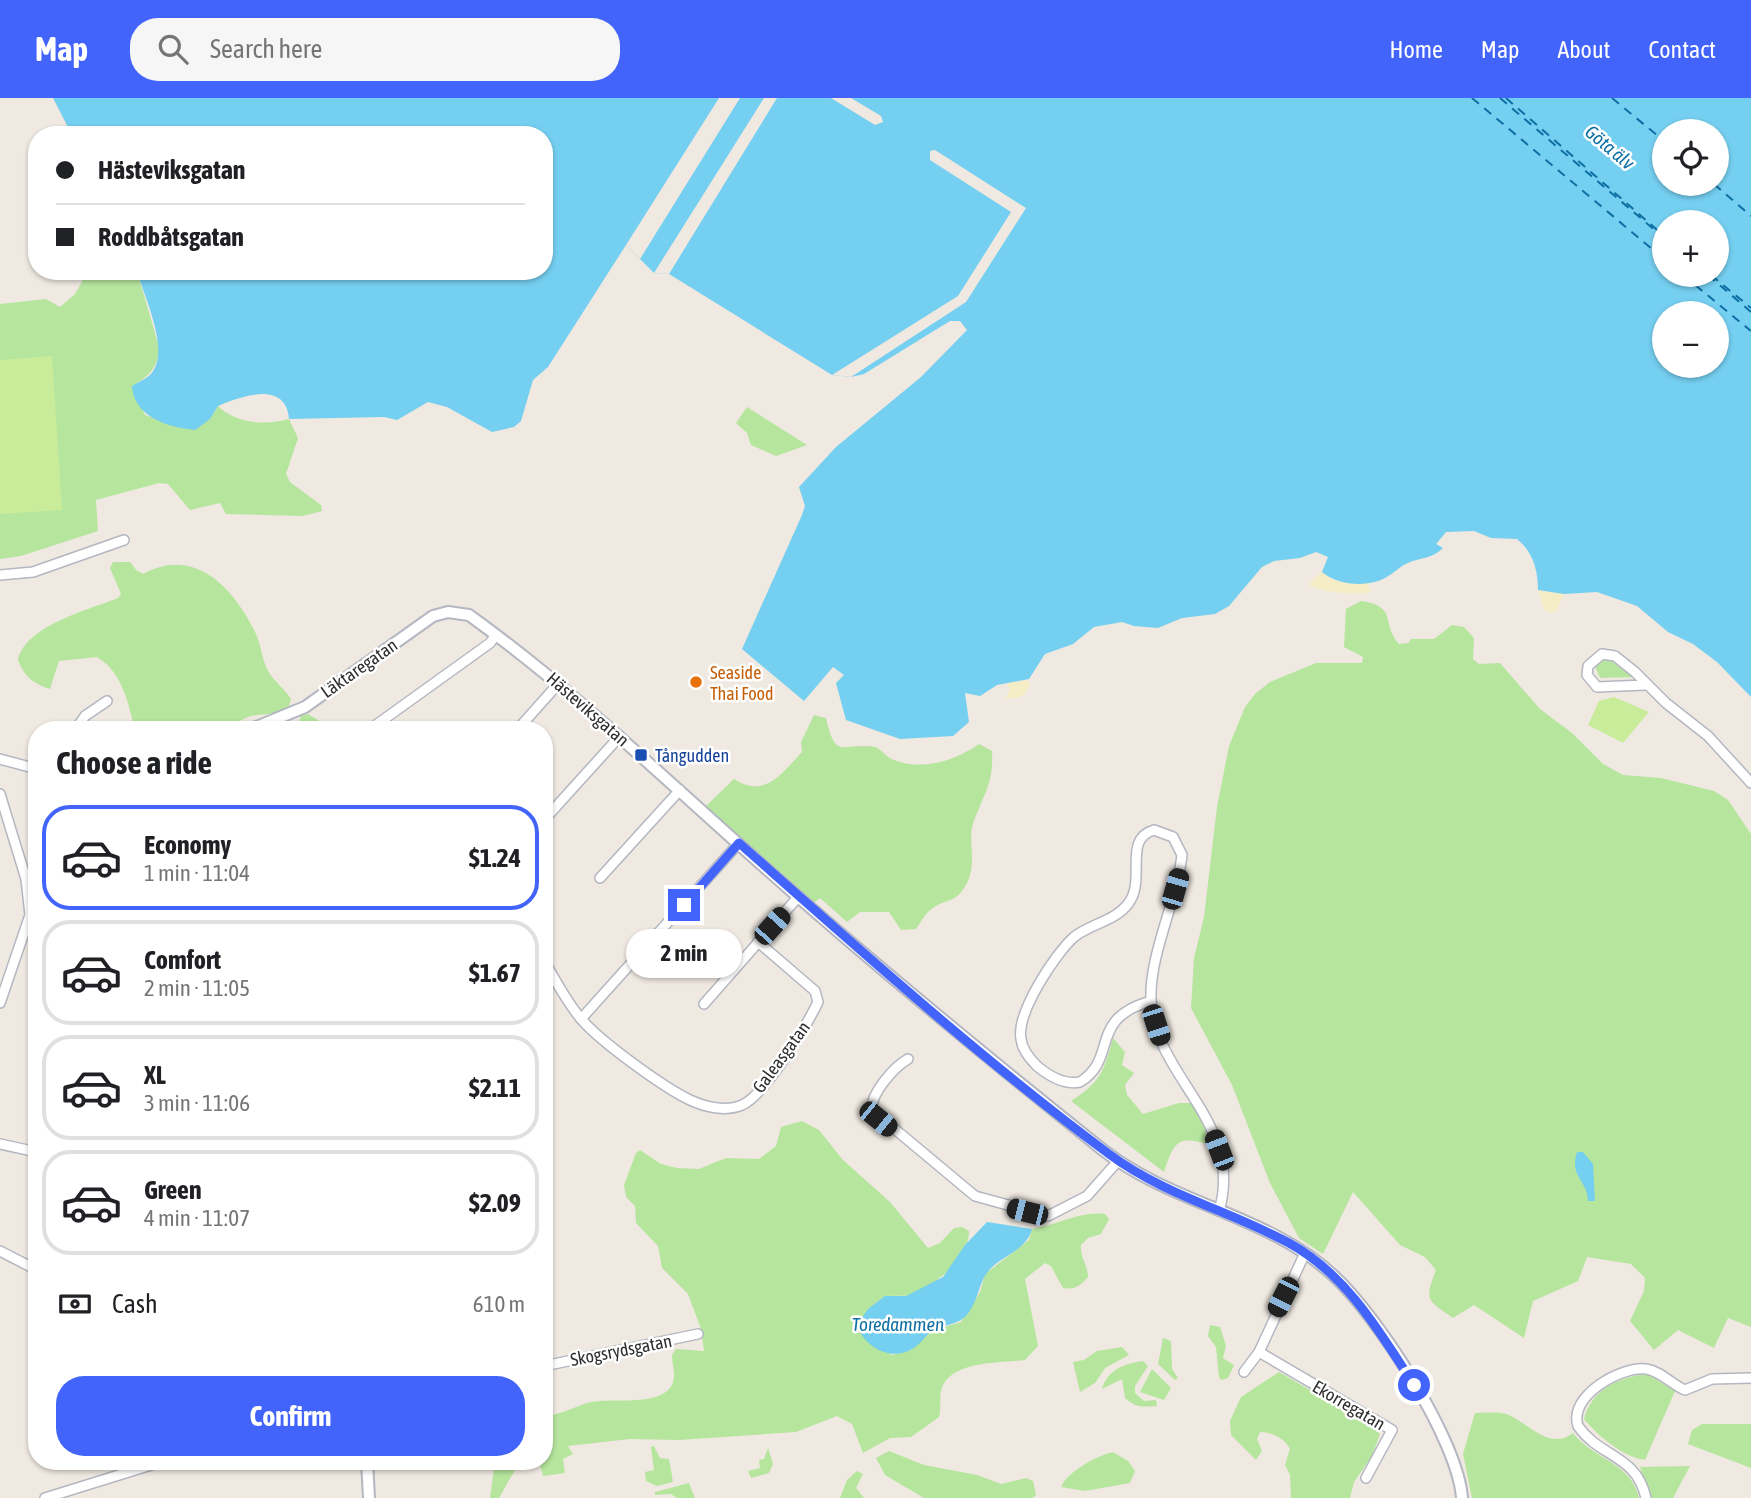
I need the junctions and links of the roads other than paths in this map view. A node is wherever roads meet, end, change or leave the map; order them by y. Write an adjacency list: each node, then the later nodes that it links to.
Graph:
1 (124, 540): 2 (street)
2 (0, 576)
3 (469, 615): 4 (street, Hästeviksgatan); 9 (street, Läktaregatan)
4 (496, 635): 5 (street, Hästeviksgatan); 10 (street)
5 (559, 683): 11 (street); 12 (street, Hästeviksgatan)
6 (1645, 685): 6 (street); 15 (street)
7 (107, 701): 8 (street)
8 (81, 721)
9 (270, 721)
10 (382, 721)
11 (525, 721)
12 (620, 736): 16 (street, Hästeviksgatan); 18 (street)
13 (0, 759): 14 (street)
14 (28, 767)
15 (1751, 783)
16 (680, 790): 19 (street, Hästeviksgatan); 20 (street)
17 (0, 794): 22 (street)
18 (553, 810)
19 (739, 843): 21 (street, Hästeviksgatan); 29 (street)
20 (600, 878)
21 (799, 896): 24 (street); 33 (street, Hästeviksgatan)
22 (28, 897)
23 (28, 921): 27 (street)
24 (758, 942): 28 (street); 29 (street, Galeasgatan)
25 (553, 975): 29 (street, Galeasgatan)
26 (1151, 1001): 26 (street); 34 (street)
27 (0, 1003)
28 (704, 1004)
29 (581, 1019)
30 (908, 1059): 33 (street)
31 (0, 1144): 32 (street)
32 (28, 1150)
33 (1118, 1161): 34 (street, Hästeviksgatan)
34 (1219, 1211): 36 (street, Hästeviksgatan)
35 (0, 1251): 37 (street)
36 (1305, 1253): 39 (street); 48 (street, Hästeviksgatan)
37 (28, 1265)
38 (698, 1334): 40 (street, Skogsrydsgatan)
39 (1259, 1352): 41 (street); 45 (street, Ekorregatan)
40 (553, 1364)
41 (1244, 1372)
42 (1751, 1378): 49 (street)
43 (135, 1470): 46 (street)
44 (367, 1470): 47 (street)
45 (1366, 1478)
46 (46, 1498)
47 (369, 1498)
48 (1462, 1498)
49 (1646, 1498)

